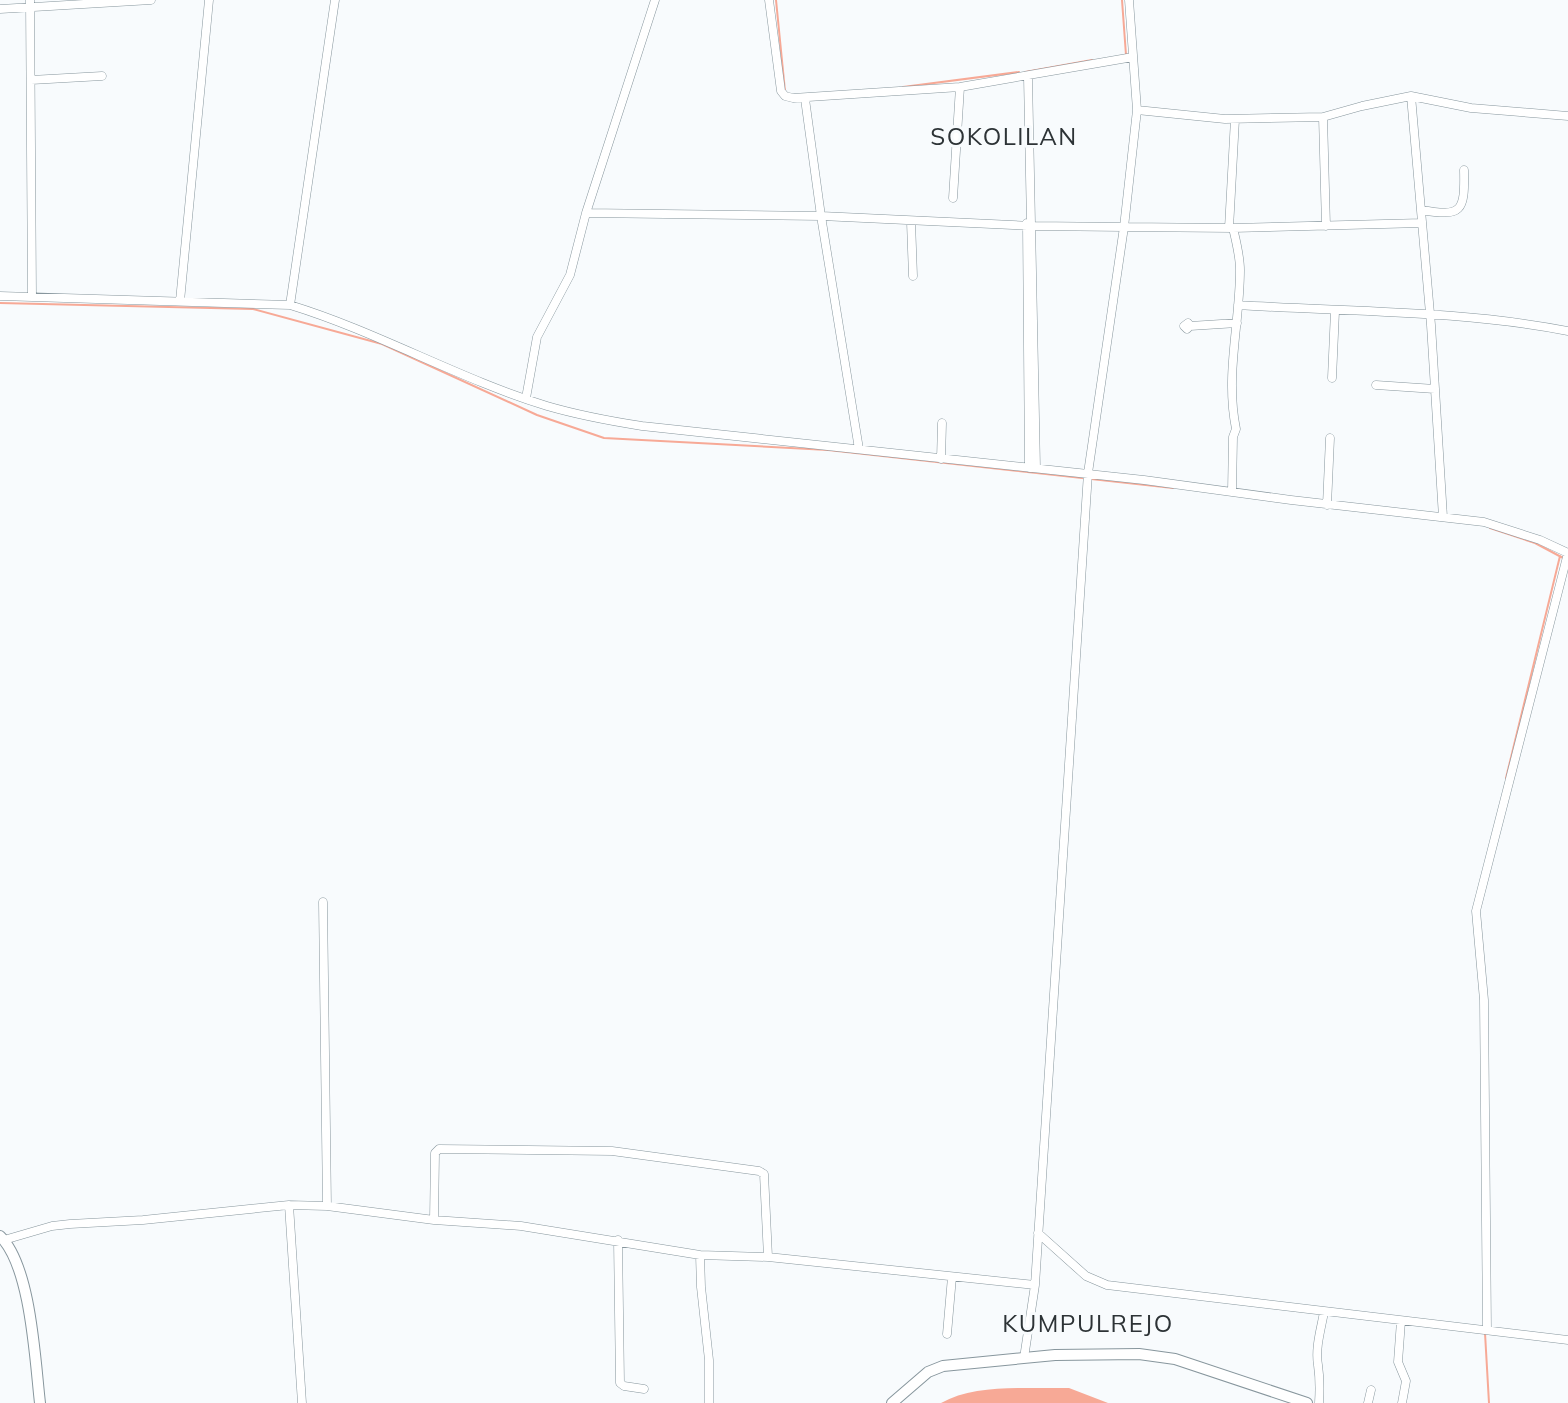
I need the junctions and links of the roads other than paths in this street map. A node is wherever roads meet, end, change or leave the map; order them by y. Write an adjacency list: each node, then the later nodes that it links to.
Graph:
1 (151, 0): 7 (street)
2 (209, 0): 34 (street)
3 (335, 0): 35 (street)
4 (655, 0): 23 (street)
5 (769, 0): 15 (street)
6 (1129, 0): 9 (street)
7 (30, 3): 8 (street); 12 (street)
8 (0, 9)
9 (1132, 57): 11 (street); 16 (street)
10 (102, 76): 12 (street)
11 (1025, 77): 13 (street); 27 (street)
12 (31, 80): 33 (street)
13 (960, 87): 15 (street); 21 (street)
14 (1411, 96): 17 (street); 18 (street); 22 (street)
15 (805, 99): 24 (street)
16 (1137, 110): 19 (street); 29 (street)
17 (1568, 116)
18 (1323, 117): 19 (street); 28 (street)
19 (1234, 119): 30 (street)
20 (1464, 170): 22 (street)
21 (953, 198)
22 (1421, 210): 26 (street)
23 (586, 213): 24 (street); 45 (street)
24 (821, 216): 25 (street); 48 (street)
25 (911, 222): 27 (street); 31 (street)
26 (1422, 223): 28 (street); 38 (street)
27 (1030, 226): 29 (street); 50 (street)
28 (1326, 226): 30 (street)
29 (1124, 227): 30 (street); 51 (street)
30 (1231, 228): 36 (street)
31 (913, 276)
32 (0, 296): 33 (street)
33 (32, 297): 34 (street)
34 (180, 301): 35 (street)
35 (290, 305): 45 (street)
36 (1238, 305): 37 (street); 40 (street)
37 (1335, 311): 38 (street); 42 (street)
38 (1430, 314): 41 (street); 44 (street)
39 (1188, 323): 40 (street)
40 (1238, 323): 52 (street)
41 (1568, 331)
42 (1332, 378)
43 (1376, 386): 44 (street)
44 (1435, 389): 54 (street)
45 (525, 398): 48 (street)
46 (942, 423): 49 (street)
47 (1330, 438): 53 (street)
48 (859, 449): 49 (street)
49 (941, 459): 50 (street)
50 (1032, 468): 51 (street)
51 (1088, 483): 52 (street); 60 (street)
52 (1232, 492): 53 (street)
53 (1327, 505): 54 (street)
54 (1443, 517): 55 (street)
55 (1567, 556): 69 (street)
56 (323, 902): 58 (street)
57 (289, 1205): 58 (street); 61 (street); 76 (street)
58 (327, 1206): 59 (street)
59 (434, 1220): 62 (street); 64 (street)
60 (1038, 1233): 66 (street); 67 (street)
61 (2, 1238): 75 (street)
62 (618, 1240): 63 (street); 73 (street)
63 (700, 1255): 64 (street); 77 (street)
64 (768, 1257): 65 (street)
65 (952, 1277): 66 (street); 70 (street)
66 (1035, 1285): 72 (street)
67 (1324, 1312): 68 (street); 80 (street)
68 (1401, 1321): 69 (street); 82 (street)
69 (1487, 1330): 71 (street)
70 (947, 1334)
71 (1568, 1340)
72 (1024, 1358): 78 (street); 79 (street)
73 (644, 1389)
74 (1371, 1390): 81 (street)
75 (40, 1403)
76 (303, 1403)
77 (709, 1403)
78 (892, 1403)
79 (1308, 1403)
80 (1319, 1403)
81 (1368, 1403)
82 (1402, 1403)

